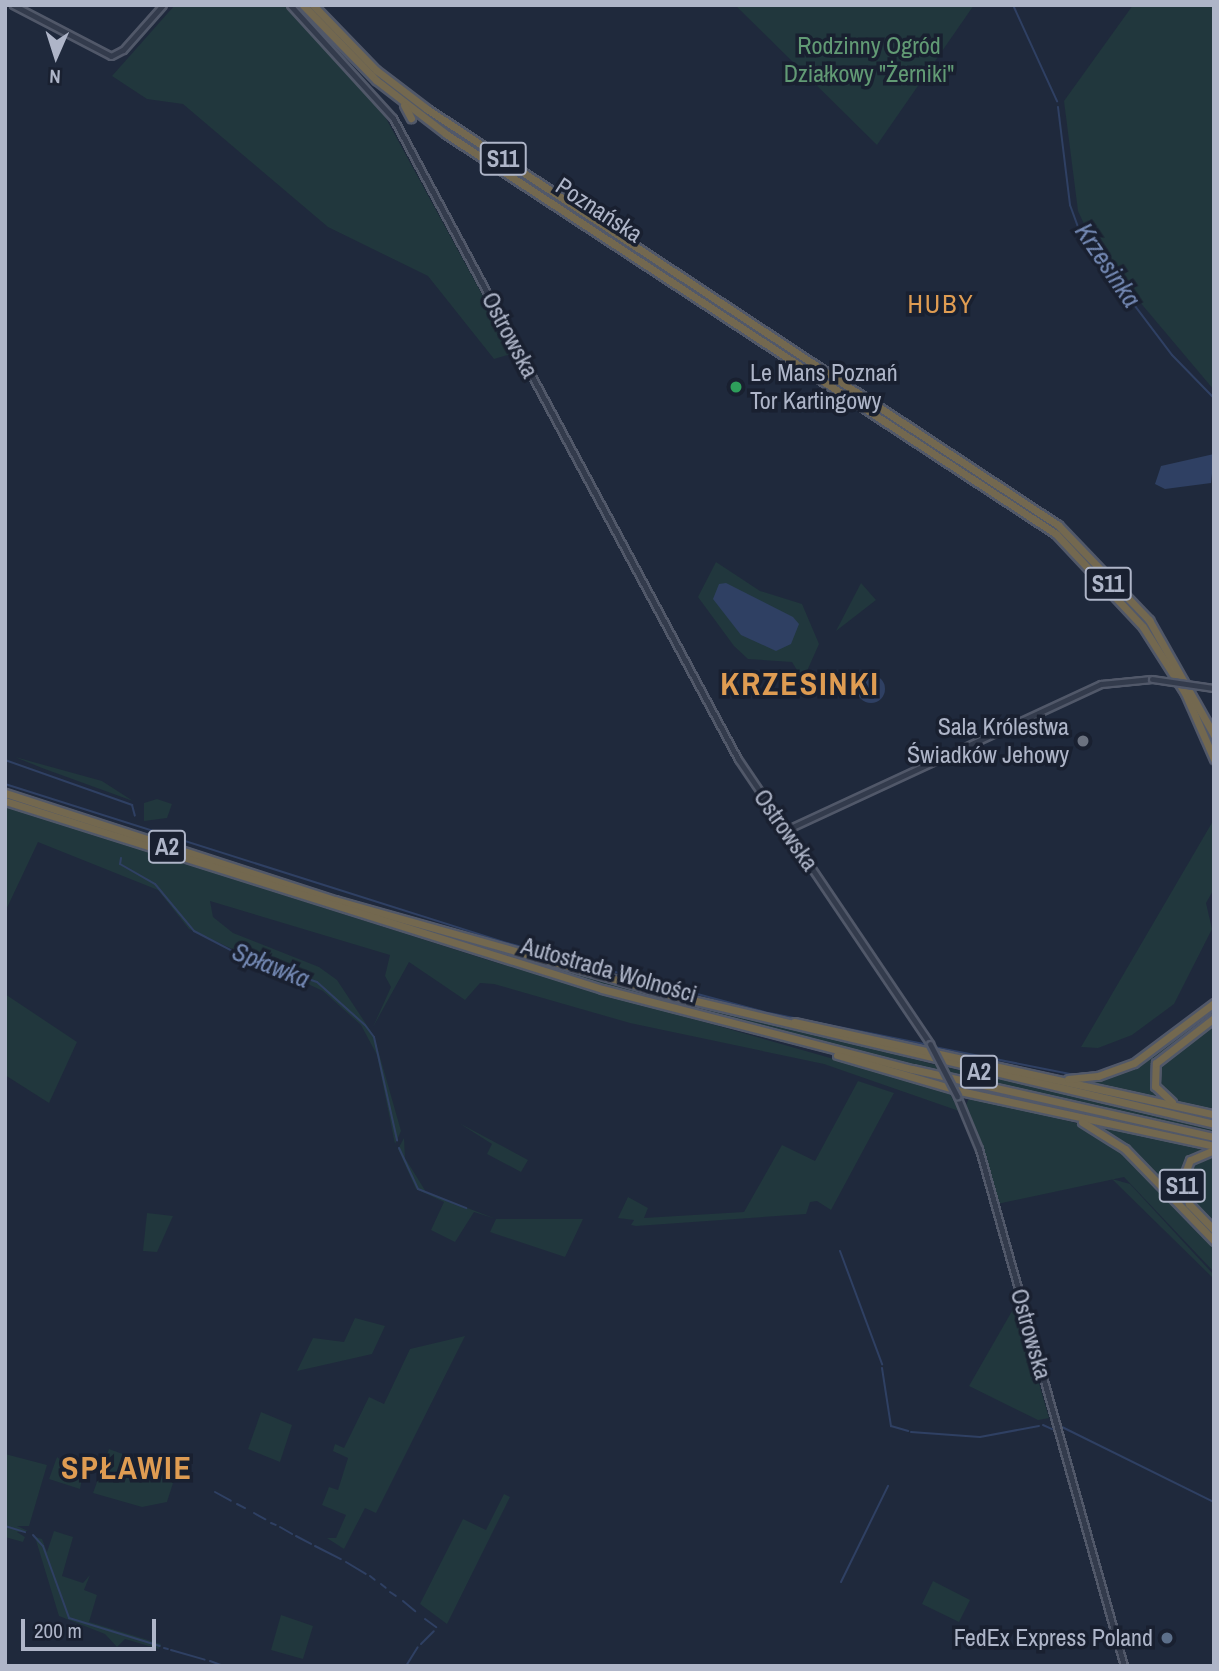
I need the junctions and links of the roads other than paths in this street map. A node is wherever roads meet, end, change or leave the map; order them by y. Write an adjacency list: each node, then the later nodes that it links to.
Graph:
1 (13, 5): 2 (street)
2 (163, 5)
3 (290, 5): 15 (street, Ostrowska)
4 (303, 5): 6 (highway, Poznańska / S11)
5 (313, 5): 11 (highway, Poznańska / S11)
6 (399, 99): 7 (highway); 9 (highway, Poznańska / S11)
7 (411, 118)
8 (483, 166): 9 (highway)
9 (506, 173): 12 (highway, Poznańska / S11)
10 (1214, 688): 15 (street, bridge)
11 (1214, 735)
12 (1214, 759)
13 (5, 793): 17 (highway, Autostrada Wolności / A2)
14 (5, 802): 19 (highway, Autostrada Wolności / A2)
15 (786, 830): 29 (street, Ostrowska, bridge)
16 (1214, 1003): 20 (highway)
17 (745, 1014): 20 (highway); 24 (highway, Autostrada Wolności / A2)
18 (1214, 1018): 21 (highway)
19 (807, 1043): 22 (highway); 25 (highway, Autostrada Wolności / A2)
20 (1043, 1076): 21 (highway)
21 (1182, 1107): 23 (highway)
22 (1055, 1113): 26 (highway); 28 (highway)
23 (1214, 1114)
24 (1214, 1124)
25 (1214, 1137)
26 (1214, 1148): 27 (highway, S11)
27 (1214, 1230)
28 (1214, 1241)
29 (1124, 1666)

